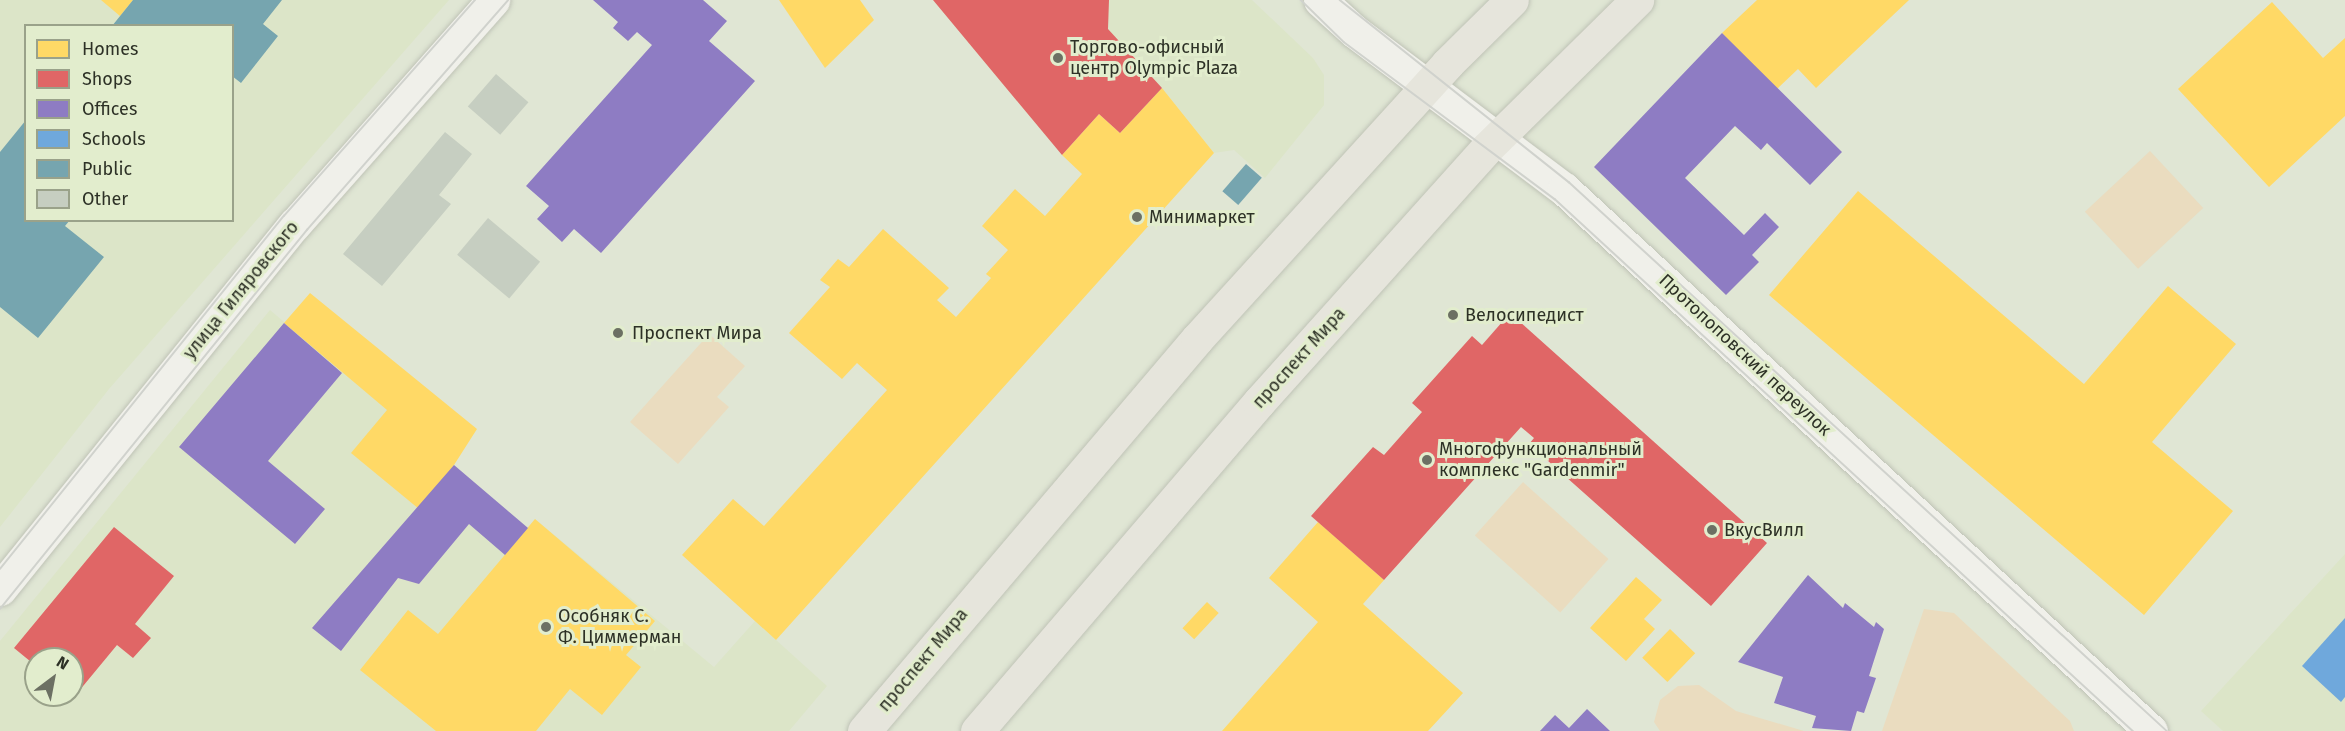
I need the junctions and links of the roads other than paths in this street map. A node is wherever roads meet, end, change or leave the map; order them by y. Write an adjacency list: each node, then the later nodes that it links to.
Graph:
1 (492, 0): 7 (street, улица Гиляровского)
2 (1320, 0): 5 (street, Протопоповский переулок)
3 (1512, 0): 5 (main road, проспект Мира)
4 (1637, 0): 6 (main road, проспект Мира)
5 (1427, 86): 6 (street, Протопоповский переулок); 8 (main road, проспект Мира)
6 (1496, 138): 9 (main road, проспект Мира); 10 (street, Протопоповский переулок)
7 (0, 589)
8 (864, 731)
9 (977, 731)
10 (2151, 731)

